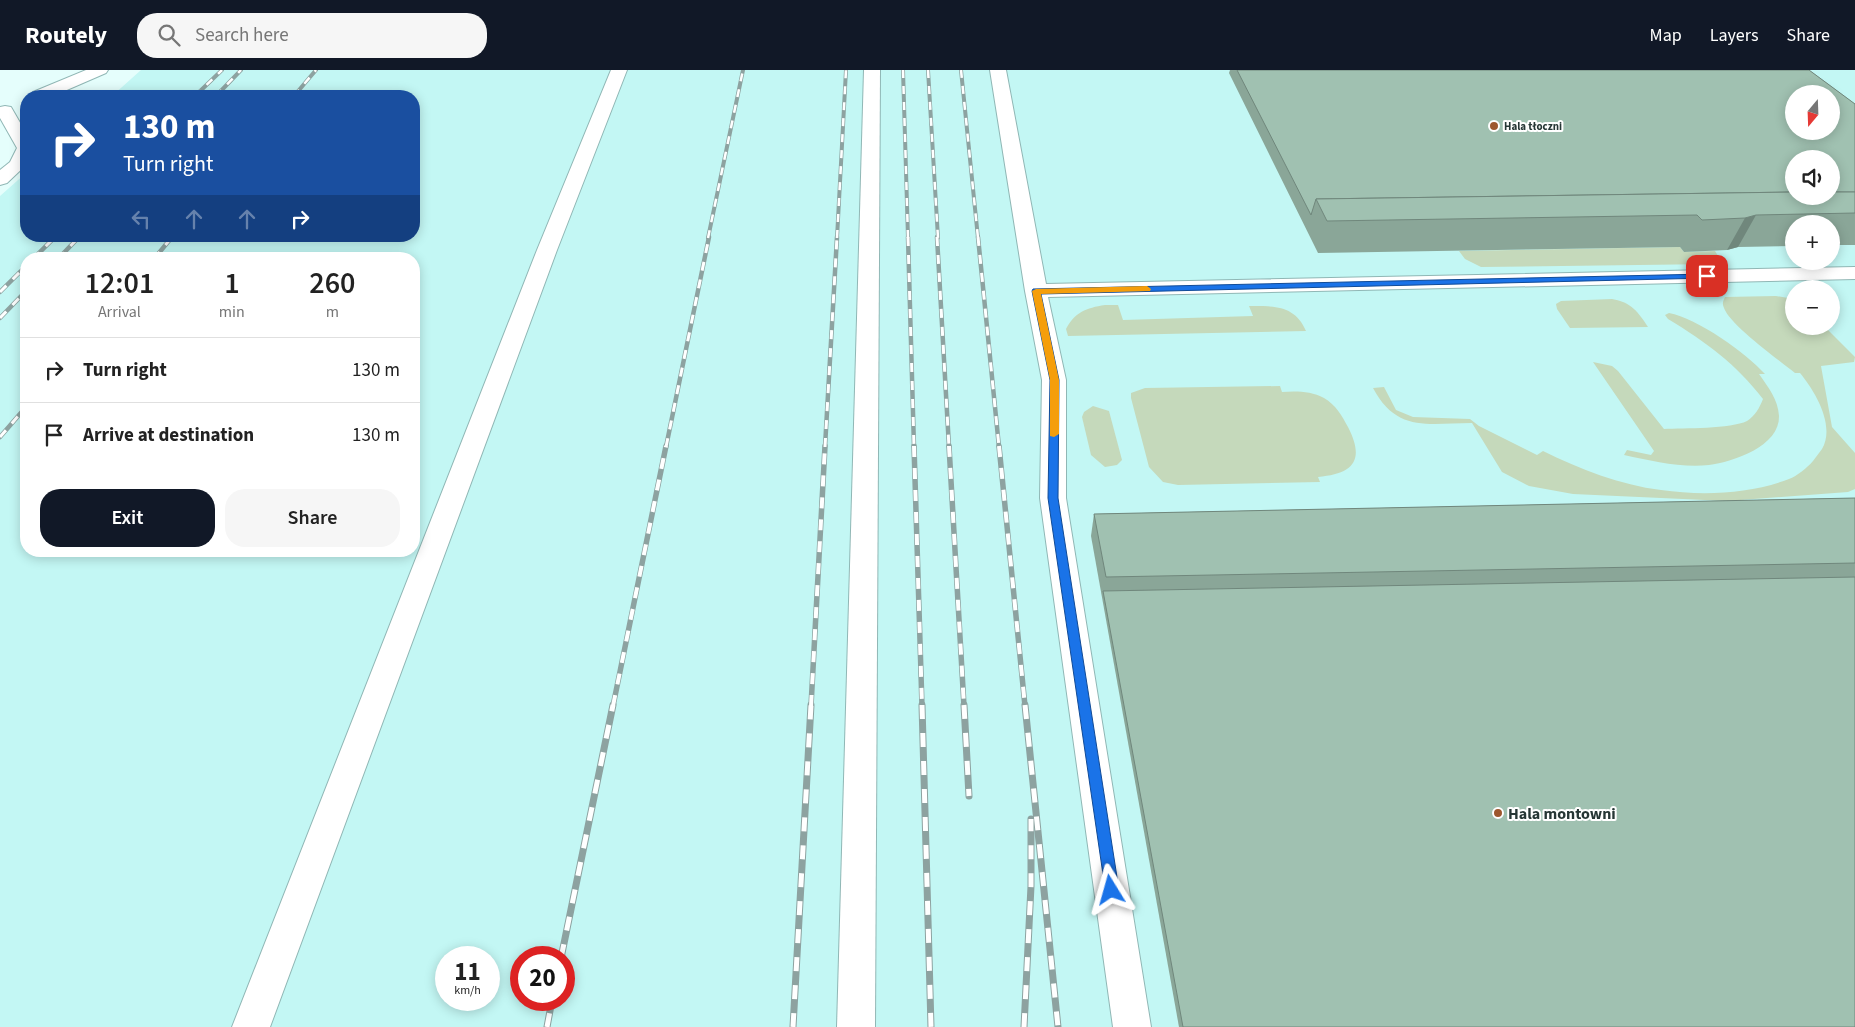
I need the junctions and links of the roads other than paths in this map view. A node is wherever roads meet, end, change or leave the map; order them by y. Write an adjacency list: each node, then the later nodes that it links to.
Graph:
1 (100, 70): 5 (lane)
2 (619, 70): 12 (lane)
3 (872, 70): 13 (lane)
4 (998, 70): 11 (lane)
5 (52, 90)
6 (8, 109): 7 (lane)
7 (20, 135)
8 (20, 159): 9 (lane)
9 (0, 179)
10 (1855, 273): 11 (lane)
11 (1036, 291): 14 (lane)
12 (250, 1027)
13 (856, 1027)
14 (1132, 1027)

